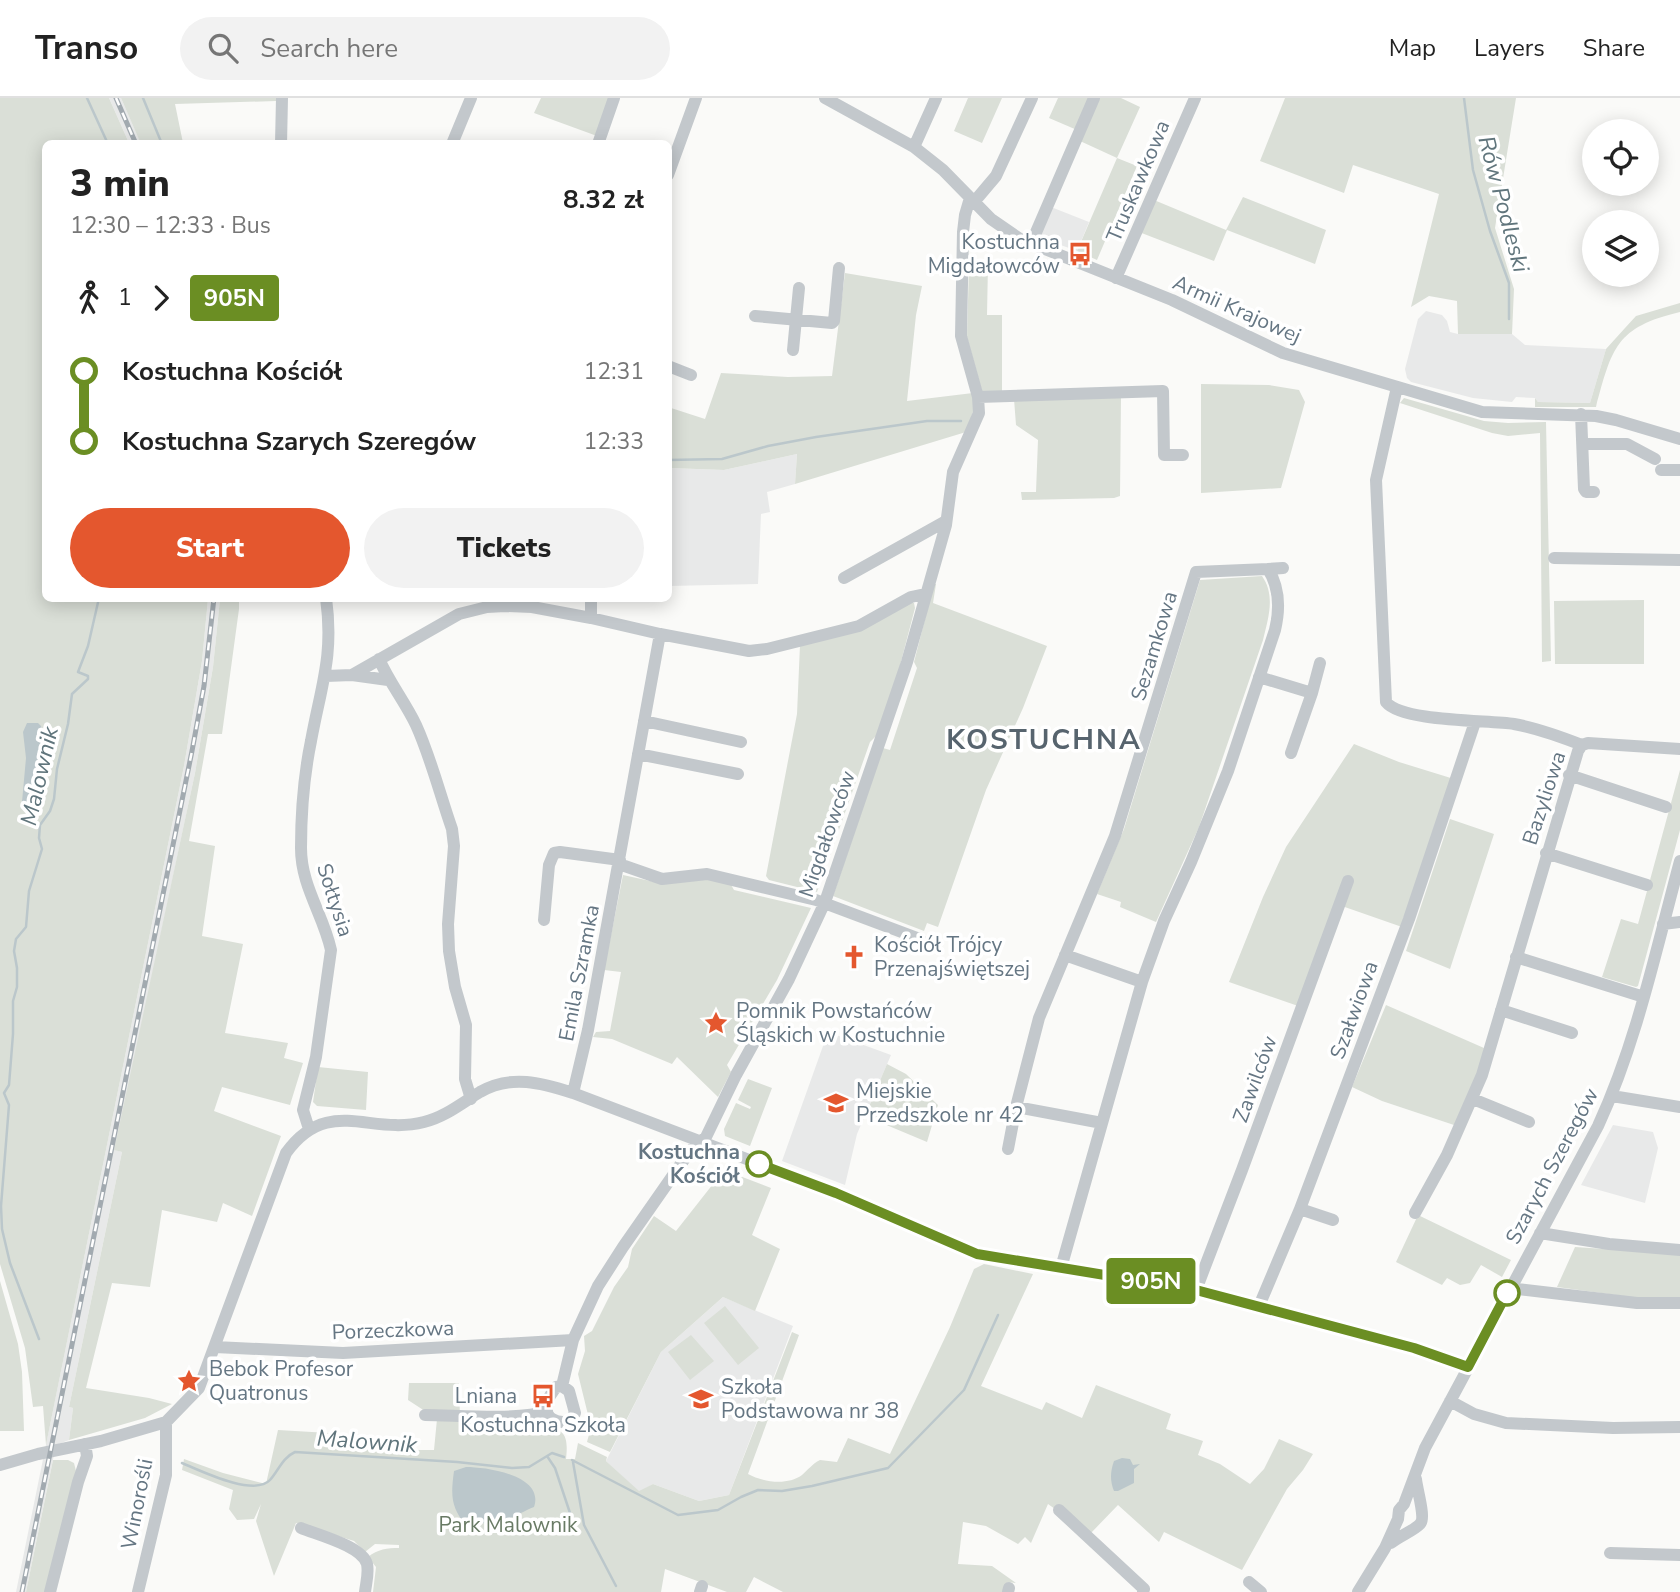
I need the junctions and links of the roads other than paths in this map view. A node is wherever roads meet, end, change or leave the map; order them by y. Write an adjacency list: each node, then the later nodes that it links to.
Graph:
1 (282, 98): 10 (street)
2 (471, 98): 11 (street)
3 (614, 98): 12 (street)
4 (696, 98): 14 (street)
5 (824, 98): 13 (street, Armii Krajowej)
6 (936, 98): 13 (street)
7 (1031, 98): 15 (street)
8 (1094, 98): 16 (street)
9 (1195, 98): 18 (street, Truskawkowa)
10 (281, 140)
11 (455, 140)
12 (599, 140)
13 (914, 147): 15 (street, Armii Krajowej)
14 (672, 164)
15 (972, 200): 16 (street, Armii Krajowej); 26 (street, Migdałowców)
16 (1031, 244): 18 (street, Armii Krajowej)
17 (839, 268): 21 (street)
18 (1116, 278): 25 (street, Armii Krajowej)
19 (799, 288): 21 (street)
20 (755, 316): 21 (street)
21 (796, 320): 22 (street)
22 (793, 350)
23 (672, 368): 24 (street)
24 (691, 375)
25 (1397, 387): 27 (street, Armii Krajowej); 53 (street)
26 (978, 397): 30 (street); 33 (street, Migdałowców)
27 (1581, 414): 28 (street, Armii Krajowej); 29 (street)
28 (1680, 439)
29 (1584, 444): 31 (street); 32 (street)
30 (1183, 455)
31 (1680, 470)
32 (1594, 492)
33 (946, 521): 38 (street); 39 (street, Migdałowców)
34 (1554, 558): 35 (street)
35 (1680, 560)
36 (1283, 568): 37 (street, Sezamkowa)
37 (1268, 569): 49 (street); 72 (street, Sezamkowa)
38 (844, 579)
39 (925, 594): 44 (street); 67 (street, Migdałowców)
40 (326, 602): 48 (street, Sołtysia)
41 (592, 602): 43 (street)
42 (488, 603): 43 (street); 45 (street)
43 (591, 618): 44 (street)
44 (660, 634): 52 (street, Emila Szramka)
45 (379, 659): 47 (street); 50 (street)
46 (1320, 663): 51 (street)
47 (352, 675): 48 (street); 50 (street)
48 (326, 676): 86 (street, Sołtysia)
49 (1259, 677): 51 (street); 74 (street)
50 (388, 680): 80 (street)
51 (1312, 693): 57 (street)
52 (644, 721): 54 (street); 58 (street, Emila Szramka)
53 (1475, 722): 55 (street); 89 (street, Szałwiowa)
54 (741, 742)
55 (1581, 745): 56 (street, Bazyliowa); 60 (street, Bazyliowa)
56 (1680, 749)
57 (1291, 753)
58 (638, 754): 59 (street); 64 (street, Emila Szramka)
59 (738, 774)
60 (1569, 775): 61 (street); 62 (street, Bazyliowa)
61 (1666, 807)
62 (1546, 853): 66 (street); 73 (street, Bazyliowa)
63 (1680, 861): 70 (street, Szarych Szeregów)
64 (619, 862): 67 (street); 68 (street); 78 (street, Emila Szramka)
65 (1348, 881): 96 (street, Zawilców)
66 (1647, 885)
67 (825, 902): 71 (street); 87 (street, Migdałowców)
68 (544, 920)
69 (1680, 922): 70 (street)
70 (1663, 924): 75 (street, Szarych Szeregów)
71 (920, 939)
72 (1065, 955): 74 (street); 82 (street, Sezamkowa)
73 (1516, 957): 75 (street); 76 (street, Bazyliowa)
74 (1142, 982): 85 (street)
75 (1644, 997): 79 (street, Szarych Szeregów)
76 (1501, 1010): 77 (street); 81 (street, Bazyliowa)
77 (1572, 1034)
78 (573, 1093): 80 (street); 87 (street)
79 (1612, 1096): 83 (street); 92 (street, Szarych Szeregów)
80 (471, 1099): 86 (street)
81 (1473, 1099): 84 (street); 90 (street, Bazyliowa)
82 (1016, 1107): 85 (street); 88 (street, Sezamkowa)
83 (1680, 1107)
84 (1529, 1122)
85 (1101, 1123): 94 (street)
86 (309, 1129): 100 (street)
87 (700, 1142): 94 (street); 99 (street, Migdałowców)
88 (1008, 1150)
89 (1300, 1209): 91 (street); 98 (street, Szałwiowa)
90 (1415, 1213)
91 (1333, 1220)
92 (1540, 1233): 93 (street); 95 (street, Szarych Szeregów)
93 (1680, 1250)
94 (1061, 1268): 96 (street)
95 (1509, 1288): 97 (street); 101 (street, Szarych Szeregów)
96 (1196, 1290): 98 (street)
97 (1680, 1304)
98 (1259, 1306): 101 (street)
99 (573, 1340): 100 (street, Porzeczkowa); 102 (street, Migdałowców)
100 (215, 1347): 106 (street)
101 (1468, 1367): 103 (street, Szarych Szeregów)
102 (562, 1385): 104 (street); 104 (street)
103 (1450, 1401): 107 (street); 111 (street, Szarych Szeregów)
104 (547, 1411): 105 (street, Lniana)
105 (425, 1415)
106 (166, 1422): 108 (street); 124 (street, Winorośli)
107 (1680, 1427)
108 (85, 1444): 109 (street); 112 (street)
109 (70, 1449): 110 (street); 112 (street)
110 (0, 1465)
111 (1415, 1472): 113 (street, Szarych Szeregów); 114 (street)
112 (78, 1482): 123 (street)
113 (1404, 1504): 114 (street); 116 (street)
114 (1419, 1505): 118 (street)
115 (1059, 1510): 126 (street)
116 (1398, 1519): 118 (street); 119 (street)
117 (301, 1528): 125 (street)
118 (1413, 1528): 119 (street)
119 (1385, 1548): 128 (street)
120 (1611, 1553): 121 (street)
121 (1680, 1556)
122 (1249, 1582): 127 (street)
123 (50, 1592)
124 (138, 1592)
125 (365, 1592)
126 (1143, 1592)
127 (1261, 1592)
128 (1357, 1592)

